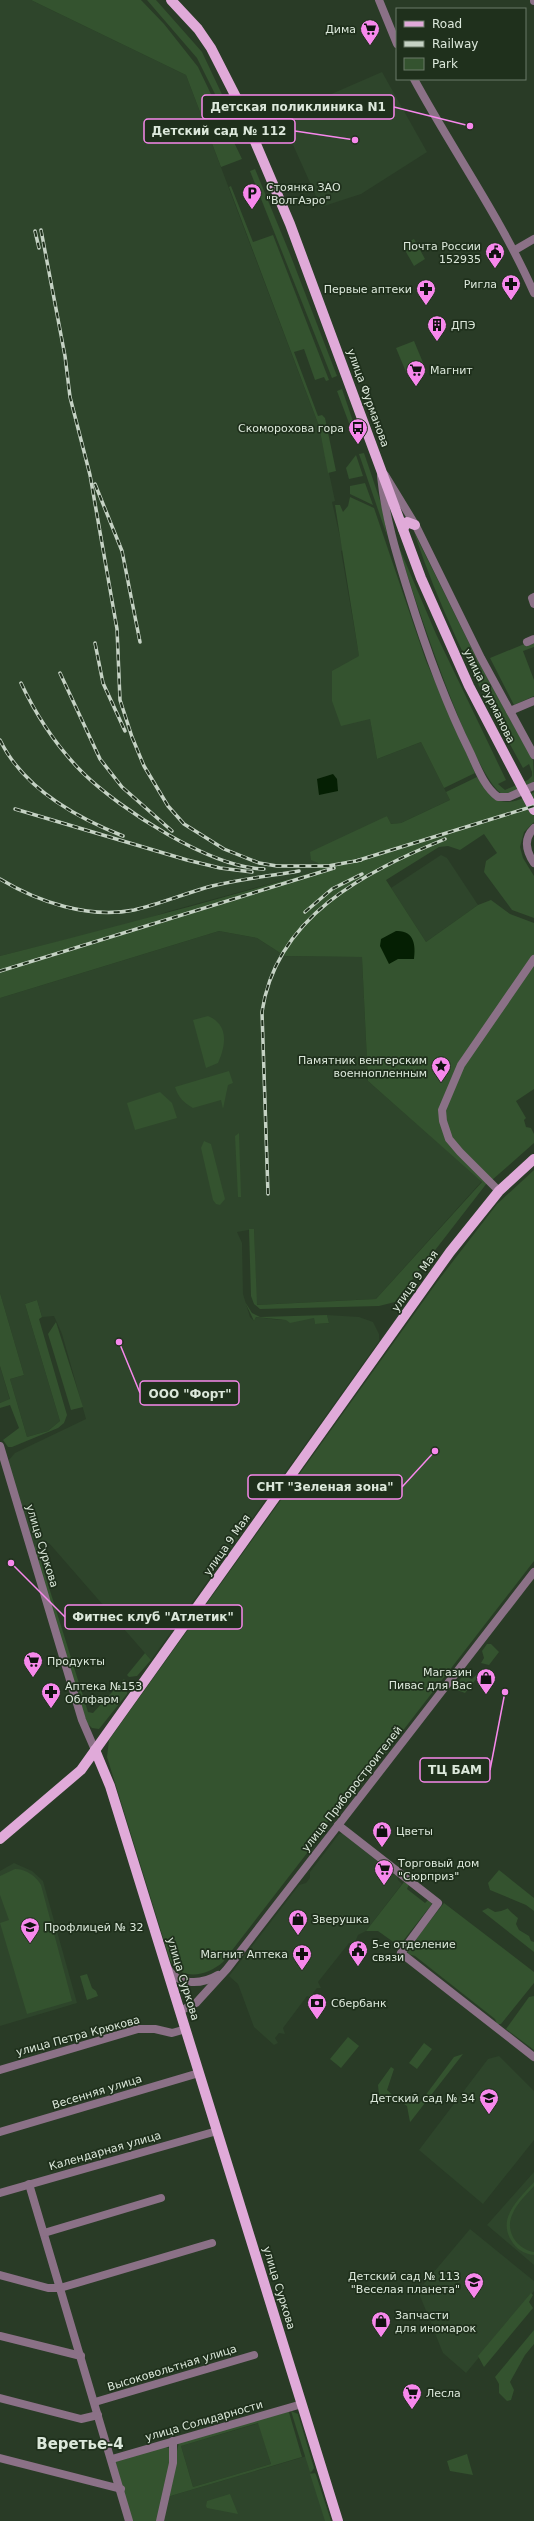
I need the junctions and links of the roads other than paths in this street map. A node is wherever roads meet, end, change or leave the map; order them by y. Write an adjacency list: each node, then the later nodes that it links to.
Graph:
1 (170, 0): 8 (main road, улица Фурманова)
2 (379, 0): 3 (street)
3 (396, 42)
4 (415, 80): 6 (street)
5 (534, 239): 6 (street)
6 (515, 250): 7 (street)
7 (534, 293)
8 (380, 467): 9 (street); 10 (main road, улица Фурманова); 11 (street)
9 (415, 525): 10 (main road); 15 (street)
10 (402, 529): 11 (street); 18 (main road, улица Фурманова)
11 (391, 532): 17 (street)
12 (534, 597): 13 (street)
13 (534, 604)
14 (534, 701): 15 (street)
15 (510, 711): 16 (street)
16 (534, 755)
17 (534, 786)
18 (534, 810)
19 (534, 828): 20 (street)
20 (534, 863)
21 (534, 959): 23 (street)
22 (534, 1159): 23 (main road, улица 9 Мая)
23 (499, 1191): 27 (main road, улица 9 Мая)
24 (0, 1446): 25 (street, улица Суркова)
25 (2, 1464): 27 (street, улица Суркова)
26 (534, 1572): 28 (street, улица Приборостроителей)
27 (95, 1750): 29 (main road, улица 9 Мая); 30 (main road, улица Суркова)
28 (338, 1825): 31 (street, улица Приборостроителей); 34 (street)
29 (0, 1839)
30 (165, 1963): 31 (street); 32 (main road, улица Суркова)
31 (227, 1968): 32 (street, улица Приборостроителей)
32 (180, 2011): 33 (main road, улица Суркова)
33 (186, 2029): 35 (street, улица Петра Крюкова); 36 (main road, улица Суркова)
34 (534, 2057)
35 (0, 2070)
36 (199, 2073): 37 (main road, улица Суркова); 38 (street, Весенняя улица)
37 (217, 2131): 39 (street, Календарная улица); 51 (main road, улица Суркова)
38 (0, 2132)
39 (29, 2184): 40 (street, Календарная улица); 42 (street)
40 (0, 2193)
41 (161, 2198): 42 (street)
42 (44, 2233): 45 (street)
43 (212, 2243): 45 (street)
44 (0, 2275): 45 (street)
45 (60, 2288): 48 (street)
46 (0, 2336): 48 (street)
47 (254, 2355): 50 (street, Высоковольтная улица)
48 (81, 2356): 50 (street)
49 (0, 2398): 52 (street)
50 (95, 2402): 52 (street)
51 (302, 2404): 53 (street, улица Солидарности); 59 (main road, улица Суркова)
52 (98, 2415): 55 (street)
53 (173, 2441): 55 (street, улица Солидарности); 58 (street)
54 (0, 2458): 56 (street)
55 (112, 2459): 56 (street)
56 (120, 2489): 57 (street)
57 (129, 2521)
58 (160, 2521)
59 (338, 2521)

